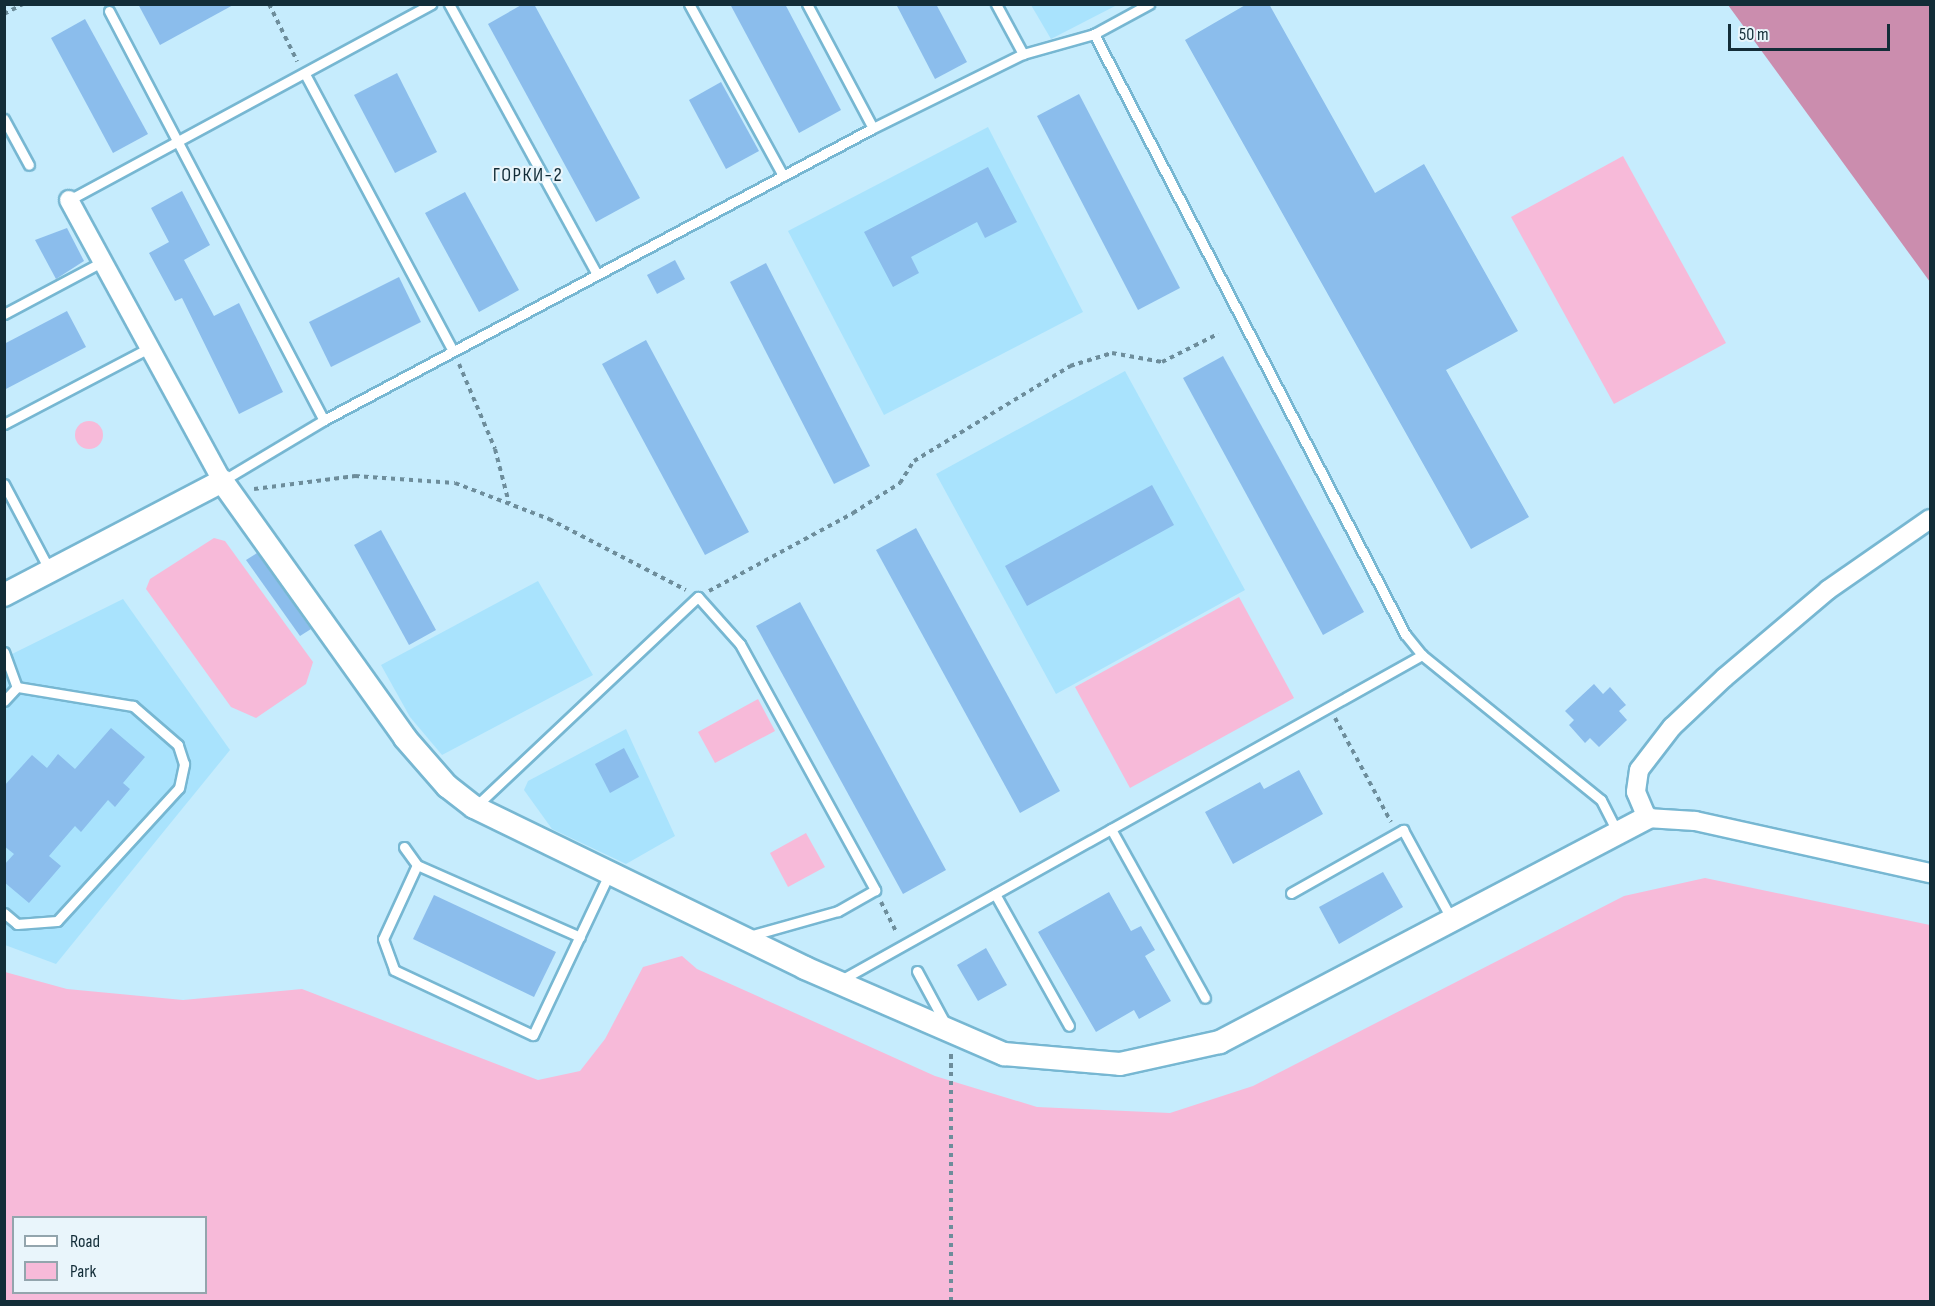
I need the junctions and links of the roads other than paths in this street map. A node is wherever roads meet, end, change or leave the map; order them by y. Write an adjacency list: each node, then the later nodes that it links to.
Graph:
1 (431, 4): 10 (lane)
2 (450, 4): 18 (lane)
3 (689, 4): 15 (lane)
4 (807, 4): 12 (lane)
5 (996, 4): 9 (lane)
6 (1149, 4): 8 (lane)
7 (109, 11): 13 (lane)
8 (1094, 34): 9 (lane); 30 (lane)
9 (1023, 54): 12 (lane)
10 (305, 74): 13 (lane); 21 (lane)
11 (4, 119): 14 (lane)
12 (873, 128): 15 (lane)
13 (178, 144): 16 (lane); 22 (lane)
14 (28, 165)
15 (783, 176): 18 (lane)
16 (69, 200): 17 (street)
17 (102, 262): 19 (lane); 20 (street)
18 (597, 274): 21 (lane)
19 (4, 314)
20 (147, 349): 23 (lane); 25 (street)
21 (453, 351): 22 (lane)
22 (324, 420): 25 (lane)
23 (4, 424)
24 (4, 484): 27 (lane)
25 (229, 490): 27 (street); 33 (street)
26 (1930, 519): 34 (street)
27 (50, 571): 28 (street)
28 (4, 595)
29 (4, 652): 31 (lane)
30 (1422, 656): 35 (lane); 36 (lane)
31 (17, 687): 32 (lane); 43 (lane)
32 (4, 701)
33 (474, 807): 40 (street); 46 (lane)
34 (1647, 818): 36 (street); 39 (street)
35 (1111, 829): 42 (lane); 49 (lane)
36 (1616, 830): 44 (street)
37 (404, 847): 38 (lane)
38 (417, 865): 45 (lane); 45 (lane)
39 (1930, 873)
40 (608, 876): 45 (lane); 46 (street)
41 (1291, 893): 44 (lane)
42 (995, 894): 48 (lane); 50 (lane)
43 (4, 913)
44 (1451, 918): 51 (street)
45 (579, 937)
46 (741, 939): 48 (street)
47 (917, 971): 51 (lane)
48 (836, 983): 51 (street)
49 (1205, 998)
50 (1069, 1026)
51 (950, 1033)

